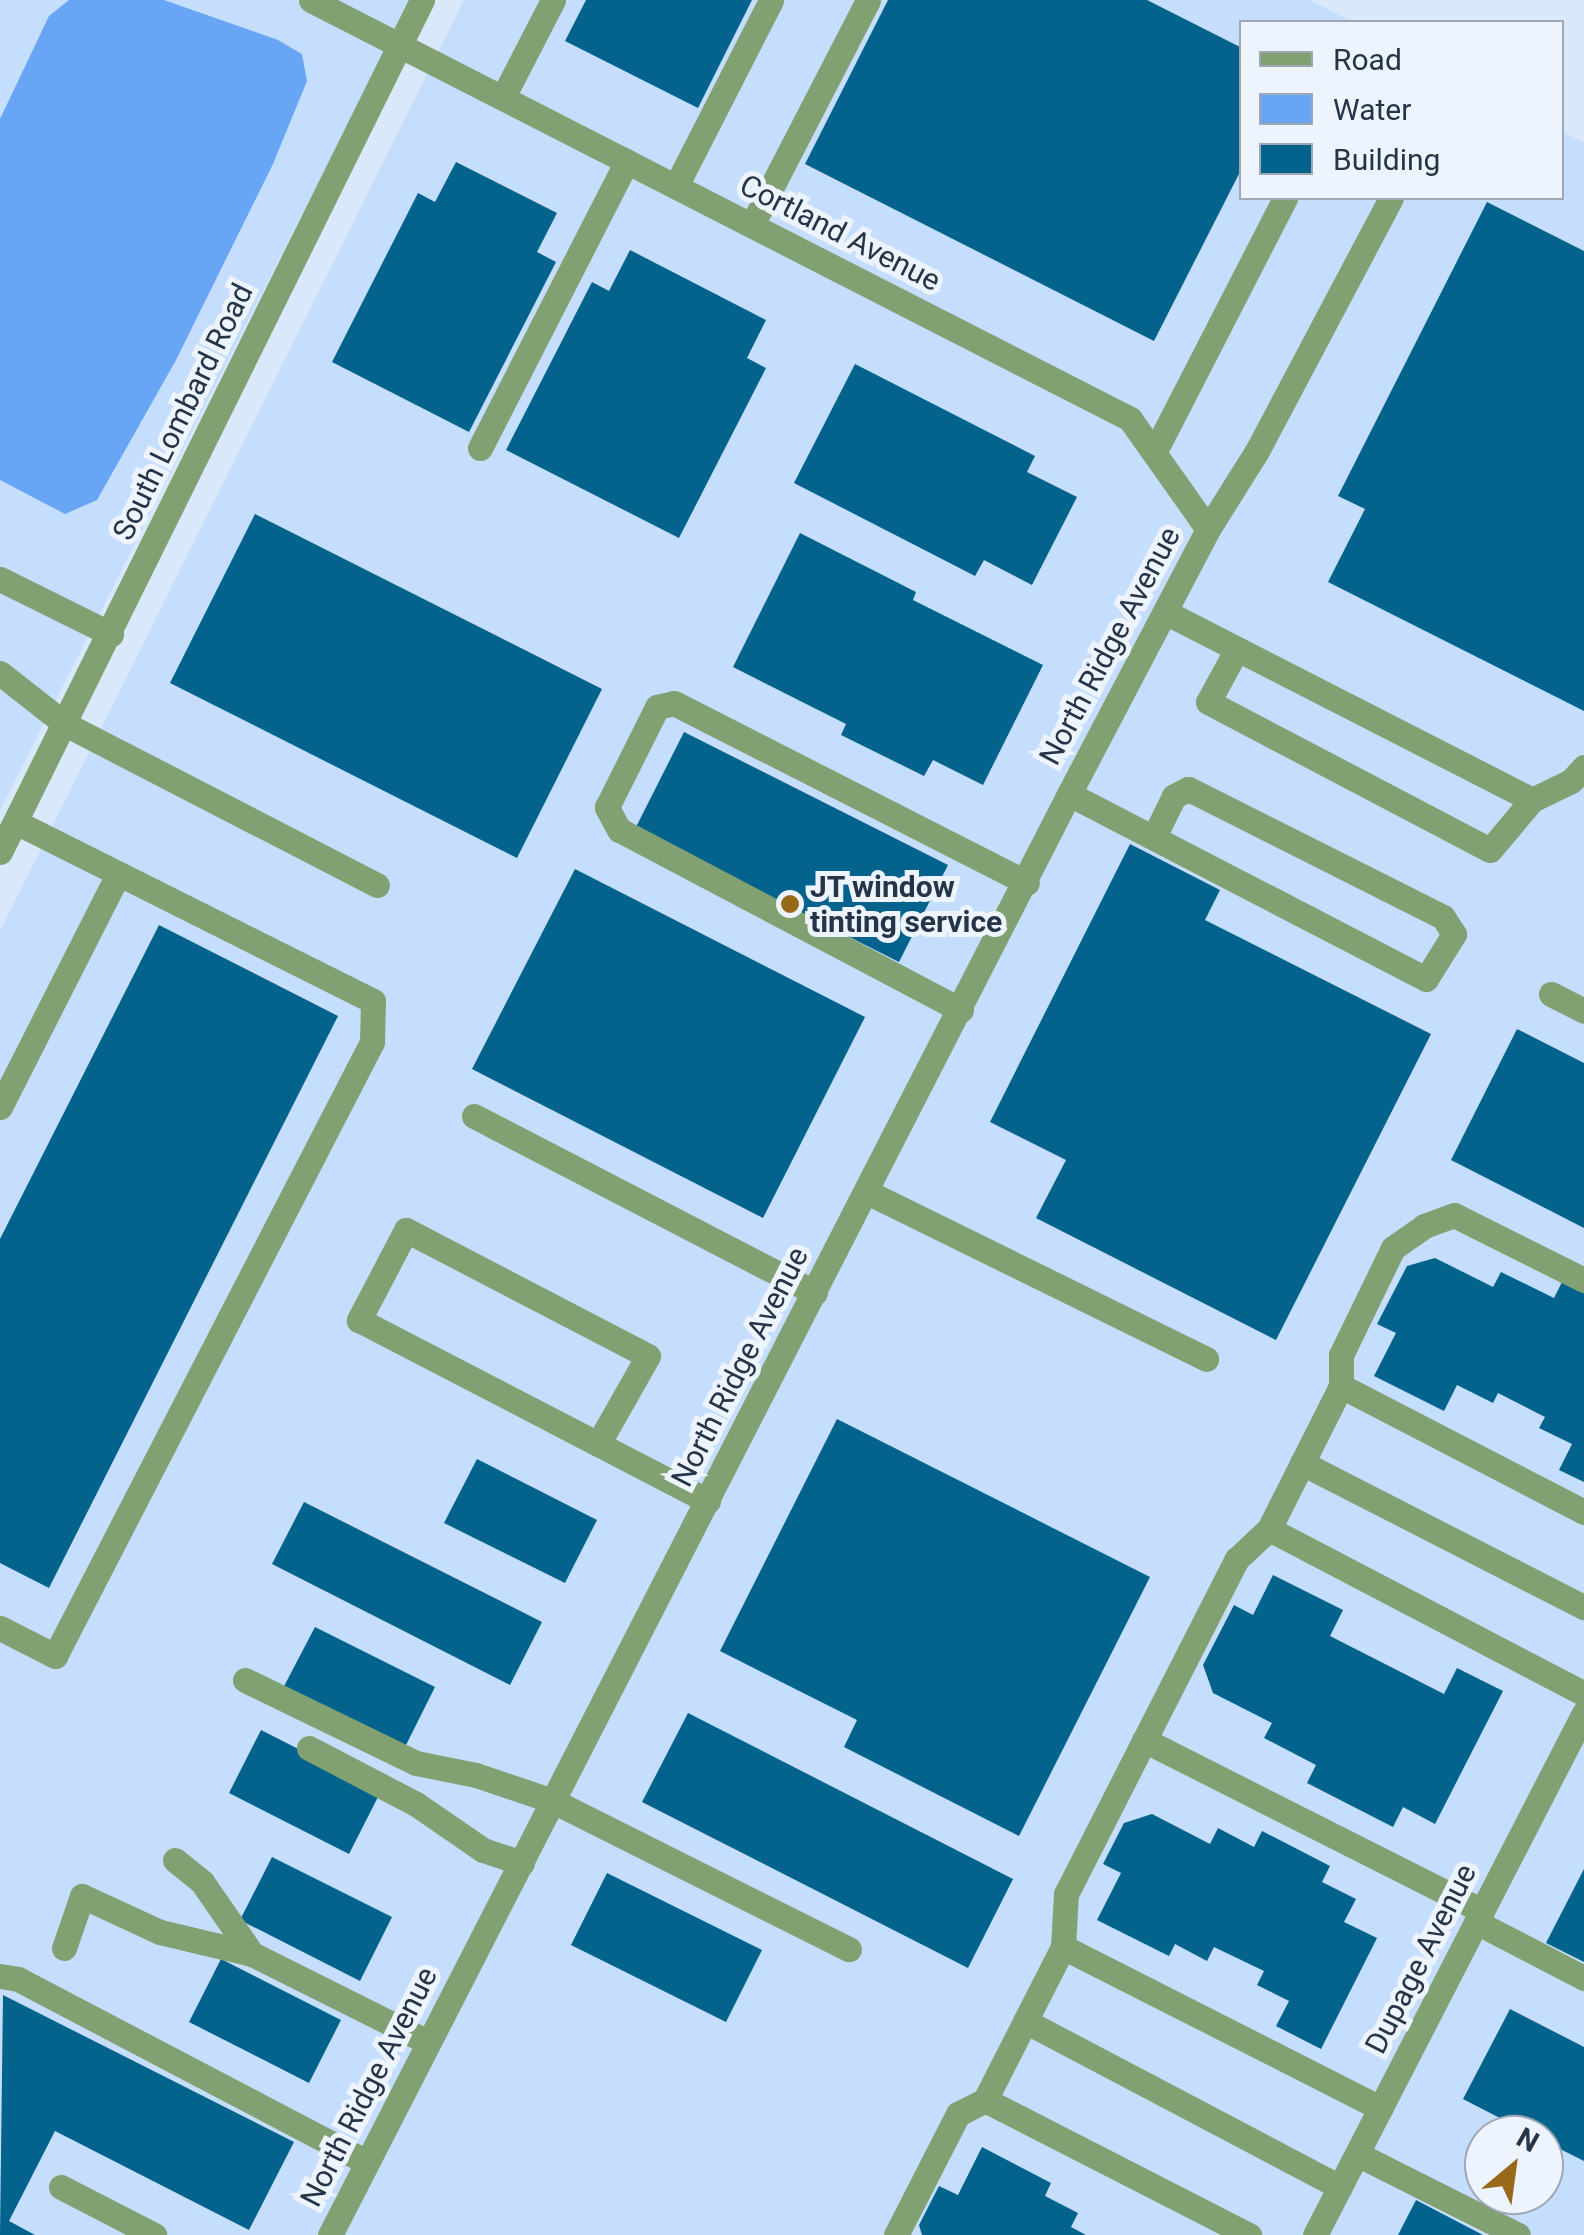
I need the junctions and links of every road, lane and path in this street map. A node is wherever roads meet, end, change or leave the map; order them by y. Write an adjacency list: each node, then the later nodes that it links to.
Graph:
1 (311, 0): 6 (street, Cortland Avenue)
2 (422, 0): 6 (street, South Lombard Road)
3 (554, 0): 7 (street)
4 (771, 0): 9 (street)
5 (868, 0): 12 (street)
6 (399, 45): 7 (street, Cortland Avenue); 18 (street, South Lombard Road)
7 (503, 97): 8 (street, Cortland Avenue)
8 (626, 161): 9 (street, Cortland Avenue); 13 (street)
9 (676, 186): 12 (street, Cortland Avenue)
10 (1283, 200): 14 (street)
11 (1390, 200): 15 (street, North Ridge Avenue)
12 (752, 225): 14 (street, Cortland Avenue)
13 (480, 448)
14 (1154, 452): 15 (street, Cortland Avenue)
15 (1208, 529): 17 (street, North Ridge Avenue)
16 (0, 579): 18 (street)
17 (1165, 612): 19 (street); 23 (street, North Ridge Avenue)
18 (110, 634): 21 (street, South Lombard Road)
19 (1237, 649): 24 (street); 24 (street)
20 (0, 674): 21 (street)
21 (65, 724): 25 (street, South Lombard Road); 30 (street)
22 (1584, 767): 24 (street)
23 (1069, 794): 26 (street); 29 (street, North Ridge Avenue)
24 (1532, 800)
25 (15, 822): 27 (street, South Lombard Road); 28 (street)
26 (1154, 837): 26 (street)
27 (0, 852)
28 (118, 874): 34 (street); 47 (street)
29 (1026, 883): 32 (street, North Ridge Avenue); 32 (street)
30 (377, 885)
31 (1552, 994): 33 (street)
32 (961, 1010): 36 (street, North Ridge Avenue)
33 (1584, 1010)
34 (0, 1107)
35 (474, 1116): 38 (street)
36 (867, 1192): 38 (street, North Ridge Avenue); 39 (street)
37 (1584, 1280): 40 (street)
38 (815, 1293): 43 (street, North Ridge Avenue)
39 (1206, 1360)
40 (1341, 1386): 42 (street); 44 (street)
41 (598, 1444): 41 (street); 43 (street)
42 (1302, 1463): 45 (street); 46 (street)
43 (708, 1501): 53 (street, North Ridge Avenue)
44 (1584, 1512)
45 (1269, 1528): 49 (street); 51 (street)
46 (1584, 1607)
47 (0, 1628)
48 (245, 1680): 53 (street)
49 (1584, 1694)
50 (1581, 1728): 56 (street, Dupage Avenue)
51 (1144, 1740): 56 (street); 57 (street)
52 (309, 1748): 55 (street)
53 (553, 1801): 55 (street, North Ridge Avenue); 59 (street)
54 (175, 1860): 60 (street)
55 (522, 1863): 64 (street, North Ridge Avenue)
56 (1479, 1916): 62 (street); 66 (street, Dupage Avenue)
57 (1063, 1947): 63 (street); 66 (street)
58 (64, 1948): 60 (street)
59 (849, 1948)
60 (252, 1954): 64 (street)
61 (0, 1976): 68 (street)
62 (1584, 1978)
63 (1024, 2021): 65 (street); 69 (street)
64 (428, 2042): 68 (street, North Ridge Avenue)
65 (984, 2100): 73 (street); 74 (street)
66 (1381, 2108): 67 (street, Dupage Avenue)
67 (1357, 2154): 69 (street, Dupage Avenue); 76 (street)
68 (368, 2162): 72 (street, North Ridge Avenue)
69 (1340, 2186): 75 (street, Dupage Avenue)
70 (61, 2187): 71 (street)
71 (154, 2235)
72 (330, 2235)
73 (896, 2235)
74 (1249, 2235)
75 (1315, 2235)
76 (1518, 2235)

